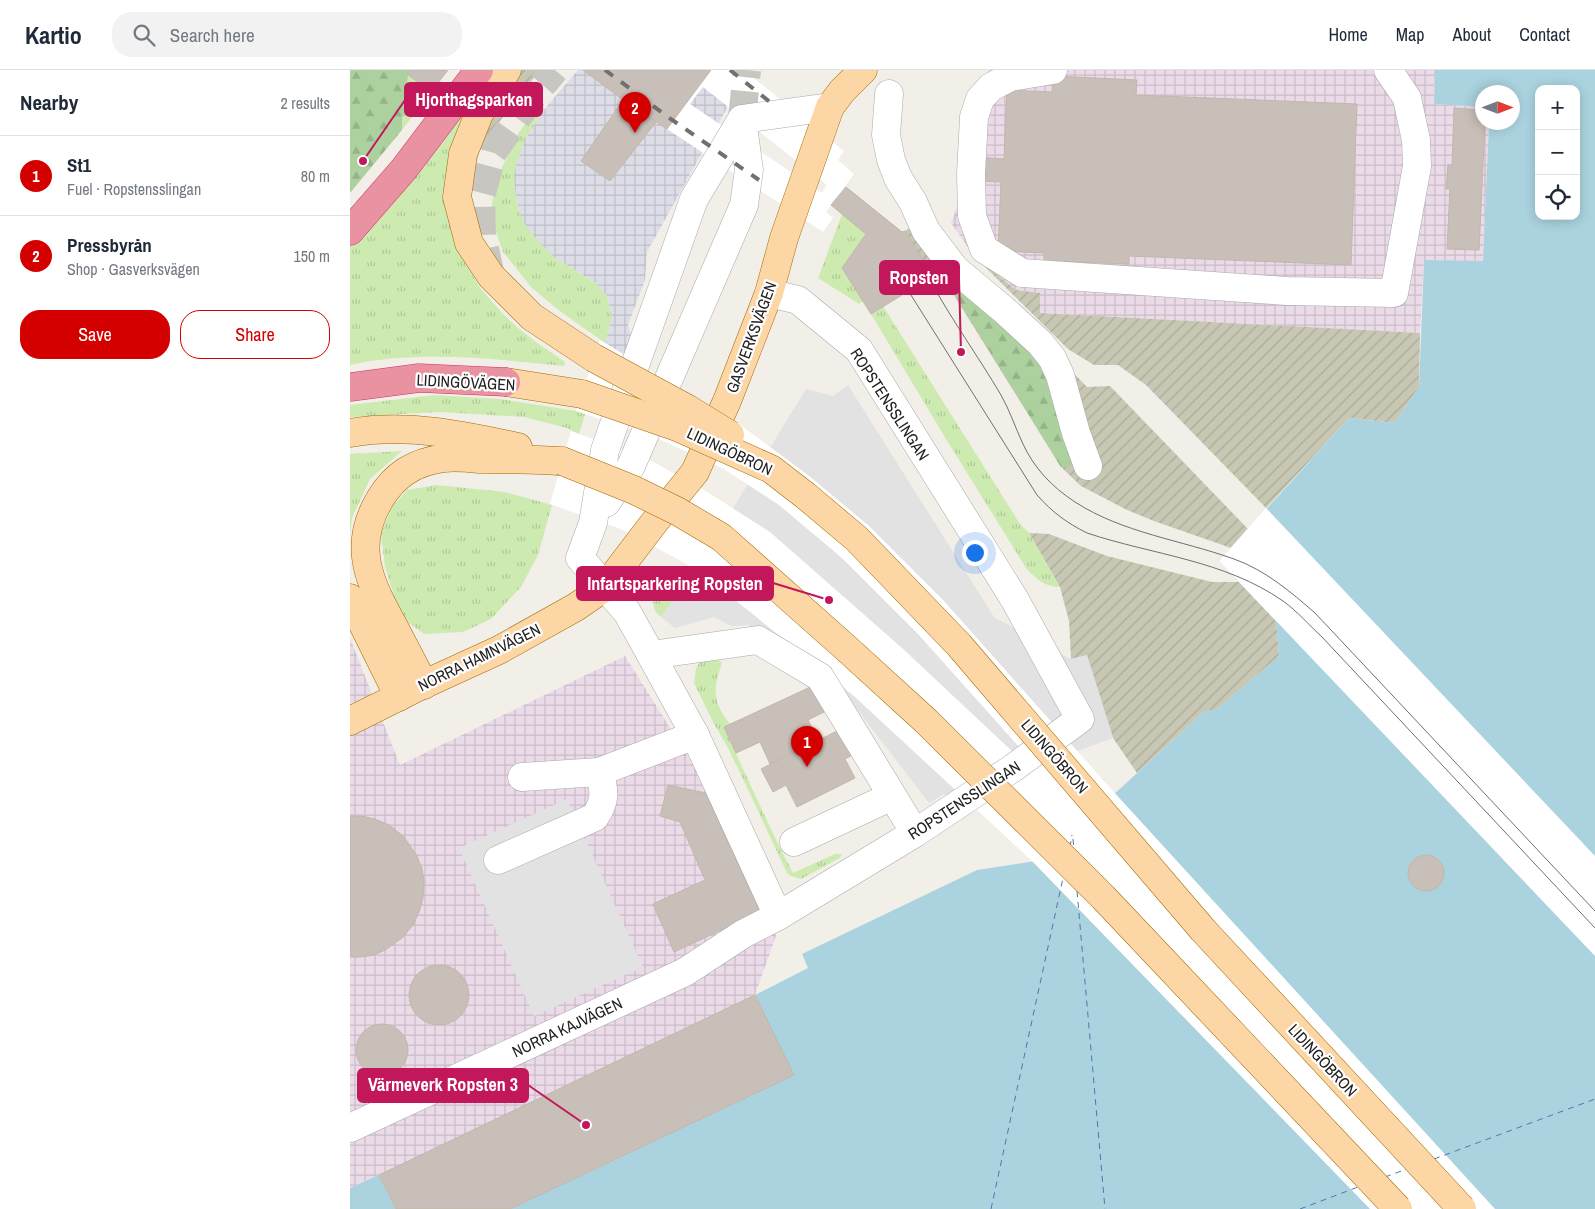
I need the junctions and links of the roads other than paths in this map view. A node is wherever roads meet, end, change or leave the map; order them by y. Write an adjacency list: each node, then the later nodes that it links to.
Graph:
1 (479, 70): 9 (highway)
2 (507, 70): 17 (main road, bridge)
3 (863, 70): 7 (main road, GASVERKSVÄGEN)
4 (1053, 70): 5 (street)
5 (1388, 70)
6 (889, 94): 16 (street)
7 (830, 107): 8 (street); 10 (main road, GASVERKSVÄGEN)
8 (742, 119): 18 (street); 18 (street)
9 (350, 231)
10 (769, 292): 19 (main road, GASVERKSVÄGEN); 29 (street, ROPSTENSSLINGAN)
11 (506, 382): 12 (highway, LIDINGÖVÄGEN); 13 (main road, LIDINGÖVÄGEN)
12 (350, 387)
13 (582, 394): 17 (main road, LIDINGÖBRON, bridge)
14 (350, 433): 15 (main road)
15 (562, 462): 22 (main road); 34 (main road, bridge)
16 (1088, 466)
17 (771, 469): 35 (main road, LIDINGÖBRON, bridge)
18 (593, 523): 19 (street)
19 (605, 588): 21 (street); 22 (main road, NORRA HAMNVÄGEN)
20 (350, 598): 23 (main road)
21 (651, 655): 25 (street); 28 (street)
22 (424, 684): 23 (main road, NORRA HAMNVÄGEN)
23 (399, 697): 24 (main road, NORRA HAMNVÄGEN)
24 (350, 721)
25 (695, 735): 26 (street); 32 (street)
26 (599, 772): 27 (street); 31 (street)
27 (522, 777)
28 (892, 796): 29 (street); 30 (street)
29 (915, 833): 32 (street, ROPSTENSSLINGAN)
30 (794, 842)
31 (498, 860)
32 (778, 916): 33 (street, NORRA KAJVÄGEN)
33 (350, 1128)
34 (1398, 1209)
35 (1462, 1209)

